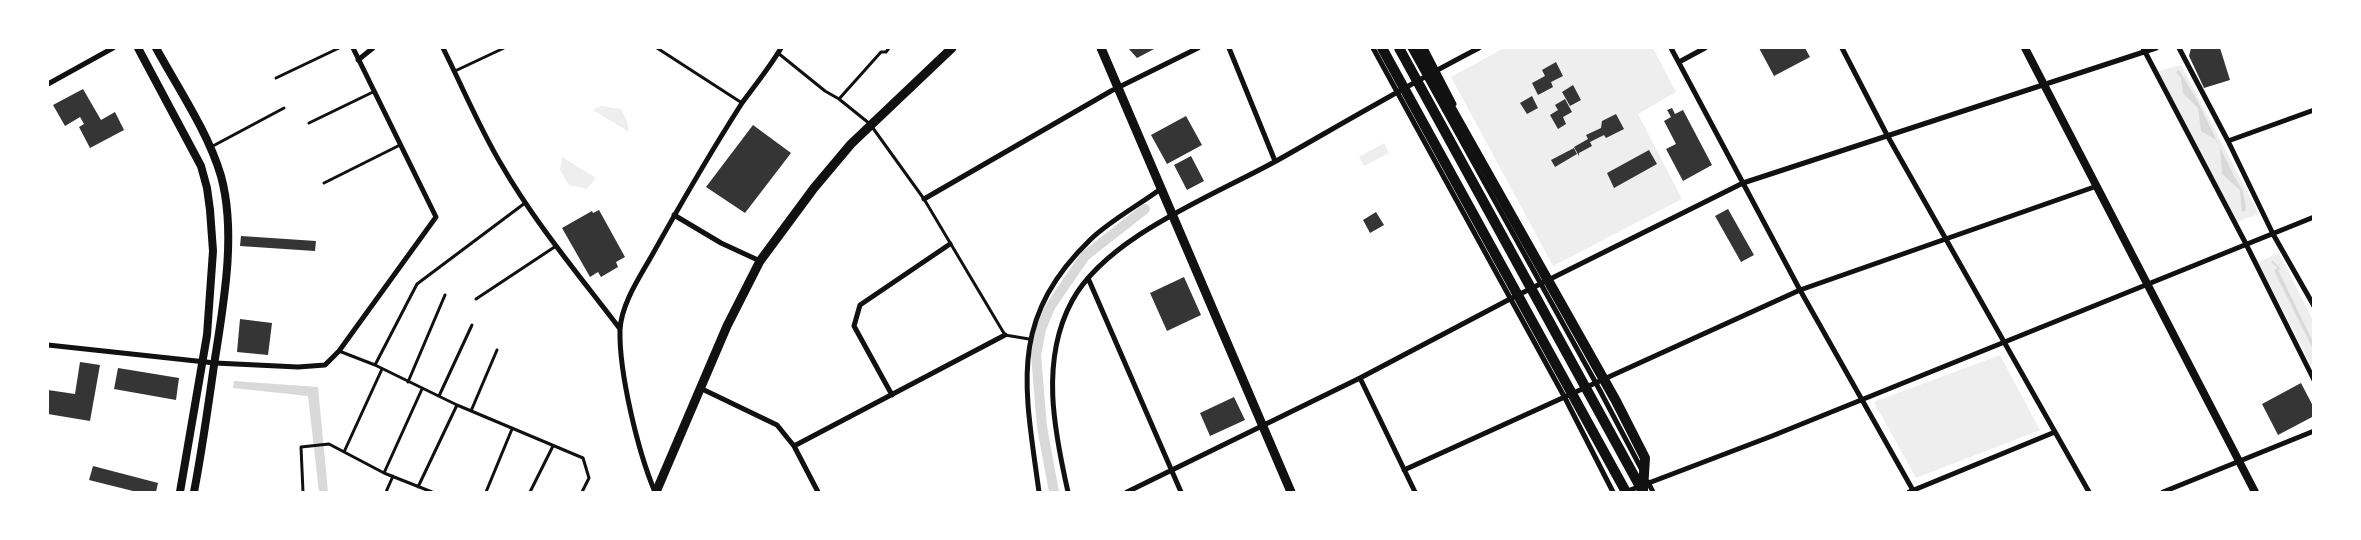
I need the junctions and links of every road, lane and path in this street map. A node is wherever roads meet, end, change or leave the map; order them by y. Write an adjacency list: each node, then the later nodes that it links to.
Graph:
1 (113, 48): 36 (street)
2 (138, 48): 84 (street)
3 (156, 48): 50 (street)
4 (339, 48): 35 (lane)
5 (352, 48): 30 (street)
6 (373, 48): 30 (street)
7 (443, 48): 33 (street)
8 (504, 48): 33 (lane)
9 (657, 48): 42 (lane)
10 (889, 48): 41 (lane)
11 (952, 48): 46 (main road)
12 (1101, 48): 38 (main road)
13 (1198, 48): 38 (street)
14 (1229, 48): 51 (street)
15 (1373, 48): 40 (street)
16 (1382, 48): 132 (highway)
17 (1399, 48): 113 (highway)
18 (1410, 48): 34 (street)
19 (1417, 48): 113 (highway)
20 (1425, 48): 32 (street)
21 (1479, 48): 32 (street)
22 (1671, 48): 31 (street)
23 (1704, 48): 31 (street)
24 (1842, 48): 47 (street)
25 (2025, 48): 37 (street)
26 (2156, 48): 28 (street)
27 (2179, 48): 48 (street)
28 (2144, 49): 37 (street); 65 (street)
29 (780, 50): 41 (lane); 42 (street)
30 (358, 60): 39 (street)
31 (1679, 62): 53 (street)
32 (1437, 70): 34 (street); 58 (street)
33 (455, 71): 57 (street)
34 (1426, 77): 40 (street); 58 (street)
35 (276, 78)
36 (48, 84)
37 (2043, 84): 47 (street); 54 (street)
38 (1118, 88): 55 (main road); 56 (street)
39 (373, 92): 45 (lane); 49 (street)
40 (1398, 92): 51 (street); 74 (street)
41 (838, 98): 46 (lane)
42 (742, 103): 60 (street)
43 (284, 108): 50 (lane)
44 (2314, 110): 48 (street)
45 (309, 123)
46 (870, 124): 56 (lane); 67 (main road)
47 (1887, 135): 53 (street); 63 (street)
48 (2228, 141): 62 (street)
49 (400, 145): 52 (lane); 83 (street)
50 (211, 148): 85 (street)
51 (1275, 161): 59 (street)
52 (324, 183)
53 (1743, 183): 69 (street); 71 (street)
54 (2097, 186): 63 (street); 70 (street)
55 (1162, 188): 59 (main road); 79 (street)
56 (924, 198): 64 (lane)
57 (526, 203): 66 (street); 86 (lane)
58 (1497, 205): 69 (street)
59 (1173, 214): 68 (street); 100 (main road)
60 (674, 215): 67 (street); 77 (street)
61 (2314, 217): 62 (street)
62 (2273, 234): 65 (street); 75 (street)
63 (1946, 239): 71 (street); 80 (street)
64 (950, 244): 78 (lane); 94 (street)
65 (2246, 244): 70 (street); 89 (street)
66 (556, 246): 73 (lane); 77 (street)
67 (760, 260): 92 (main road)
68 (1088, 278): 108 (street); 126 (street)
69 (1541, 284): 74 (street); 91 (street)
70 (2146, 284): 80 (street); 107 (street)
71 (1800, 290): 91 (street); 97 (street)
72 (445, 295): 90 (lane)
73 (476, 299)
74 (1510, 299): 88 (street); 96 (street)
75 (2314, 306)
76 (472, 325): 95 (lane)
77 (620, 329): 123 (street)
78 (1005, 335): 79 (lane); 94 (street)
79 (1029, 339): 125 (street)
80 (2005, 342): 97 (street); 103 (street)
81 (48, 345): 84 (street)
82 (497, 350): 99 (lane)
83 (338, 351): 85 (street); 86 (lane)
84 (202, 362): 85 (street); 115 (street)
85 (215, 363): 116 (street)
86 (375, 366): 87 (lane)
87 (382, 369): 90 (lane); 106 (lane)
88 (1360, 378): 100 (street); 109 (street)
89 (2314, 380)
90 (408, 382): 93 (lane)
91 (1595, 383): 96 (street); 113 (street)
92 (700, 388): 105 (street); 123 (main road)
93 (422, 389): 95 (lane); 110 (lane)
94 (892, 395): 105 (street)
95 (439, 396): 98 (lane)
96 (1565, 398): 109 (street); 131 (street)
97 (1862, 399): 113 (street); 133 (street)
98 (457, 405): 99 (lane); 112 (lane)
99 (471, 411): 101 (lane)
100 (1263, 427): 108 (street); 129 (main road)
101 (512, 429): 104 (lane); 120 (lane)
102 (2314, 431): 107 (street)
103 (2055, 432): 133 (street); 134 (street)
104 (553, 446): 121 (lane); 122 (lane)
105 (794, 446): 124 (street)
106 (344, 452): 110 (lane); 117 (lane)
107 (2238, 462): 135 (street); 136 (street)
108 (1171, 470): 127 (street); 128 (street)
109 (1404, 470): 130 (street)
110 (384, 473): 111 (lane)
111 (393, 476): 112 (lane); 118 (lane)
112 (418, 487): 114 (lane)
113 (1647, 490): 132 (street)
114 (423, 491): 119 (lane)
115 (180, 492)
116 (194, 492)
117 (303, 492)
118 (386, 492)
119 (432, 492)
120 (486, 492)
121 (530, 492)
122 (582, 492)
123 (655, 492)
124 (818, 492)
125 (1039, 492)
126 (1068, 492)
127 (1127, 492)
128 (1181, 492)
129 (1290, 492)
130 (1415, 492)
131 (1614, 492)
132 (1625, 492)
133 (1912, 492)
134 (2088, 492)
135 (2162, 492)
136 (2255, 492)

